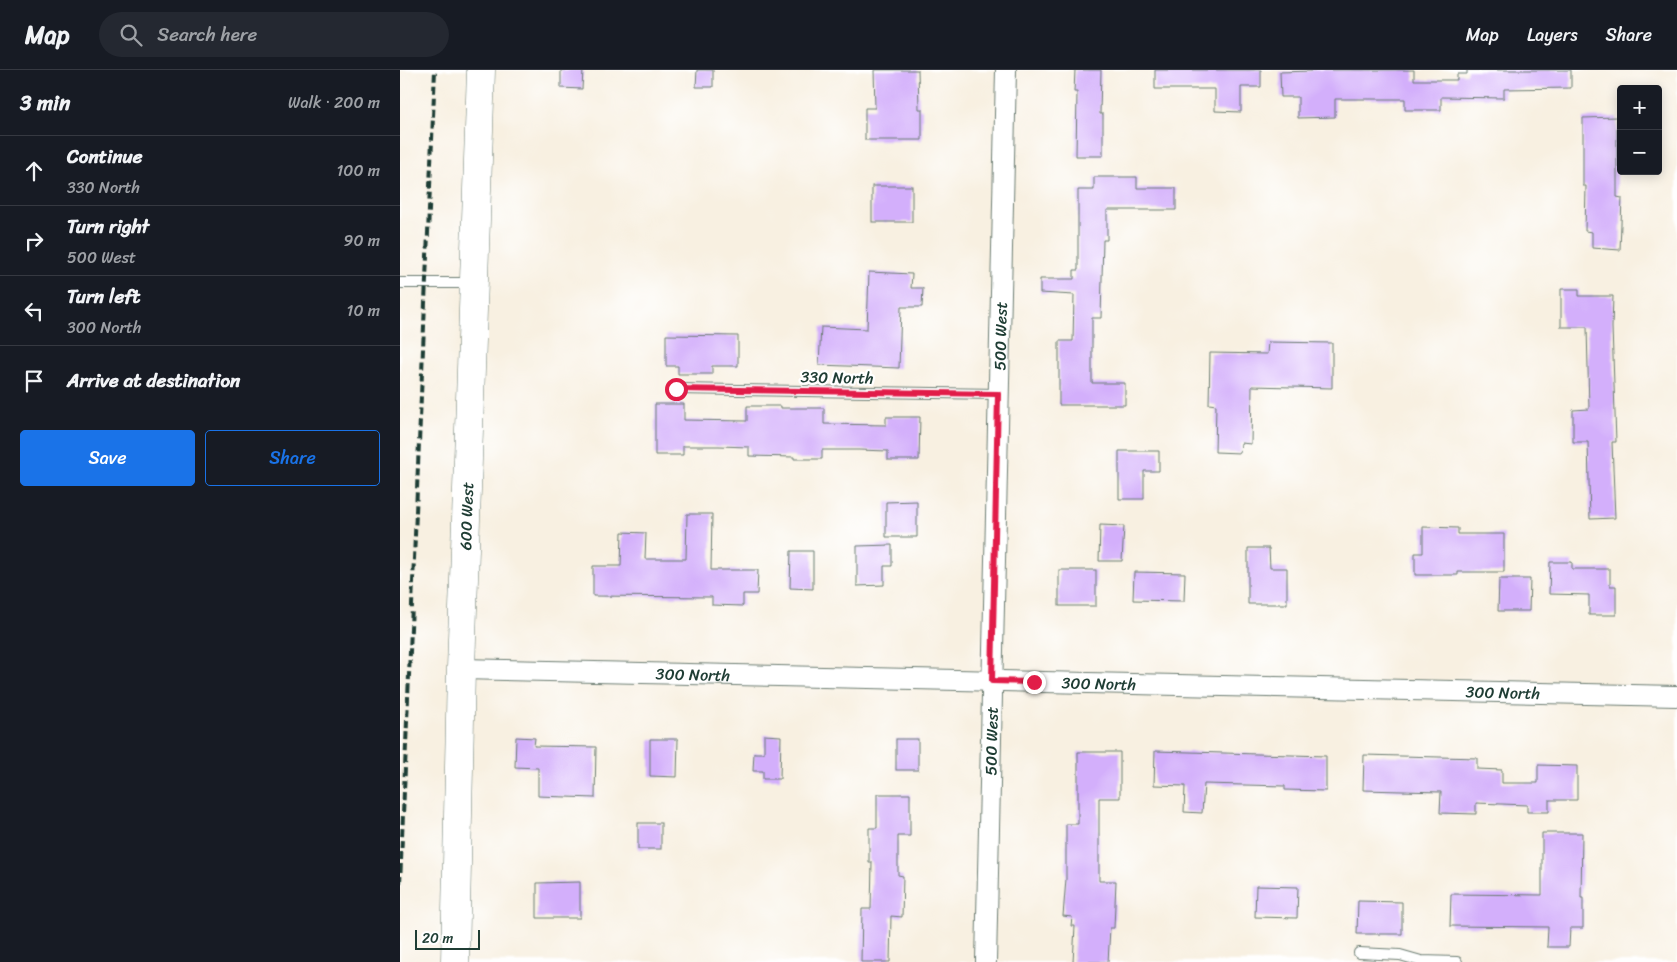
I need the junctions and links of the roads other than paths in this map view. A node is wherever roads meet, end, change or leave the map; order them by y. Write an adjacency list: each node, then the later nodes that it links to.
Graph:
1 (481, 70): 4 (main road, 600 West)
2 (1006, 70): 6 (street, 500 West)
3 (400, 283): 4 (lane)
4 (474, 283): 7 (main road, 600 West)
5 (676, 389): 6 (lane, 330 North)
6 (998, 394): 8 (street, 500 West)
7 (461, 669): 8 (street, 300 North); 11 (main road, 600 West)
8 (992, 681): 9 (street, 300 North); 12 (street, 500 West)
9 (1677, 696)
10 (1360, 953): 13 (lane)
11 (455, 962)
12 (986, 962)
13 (1457, 962)

